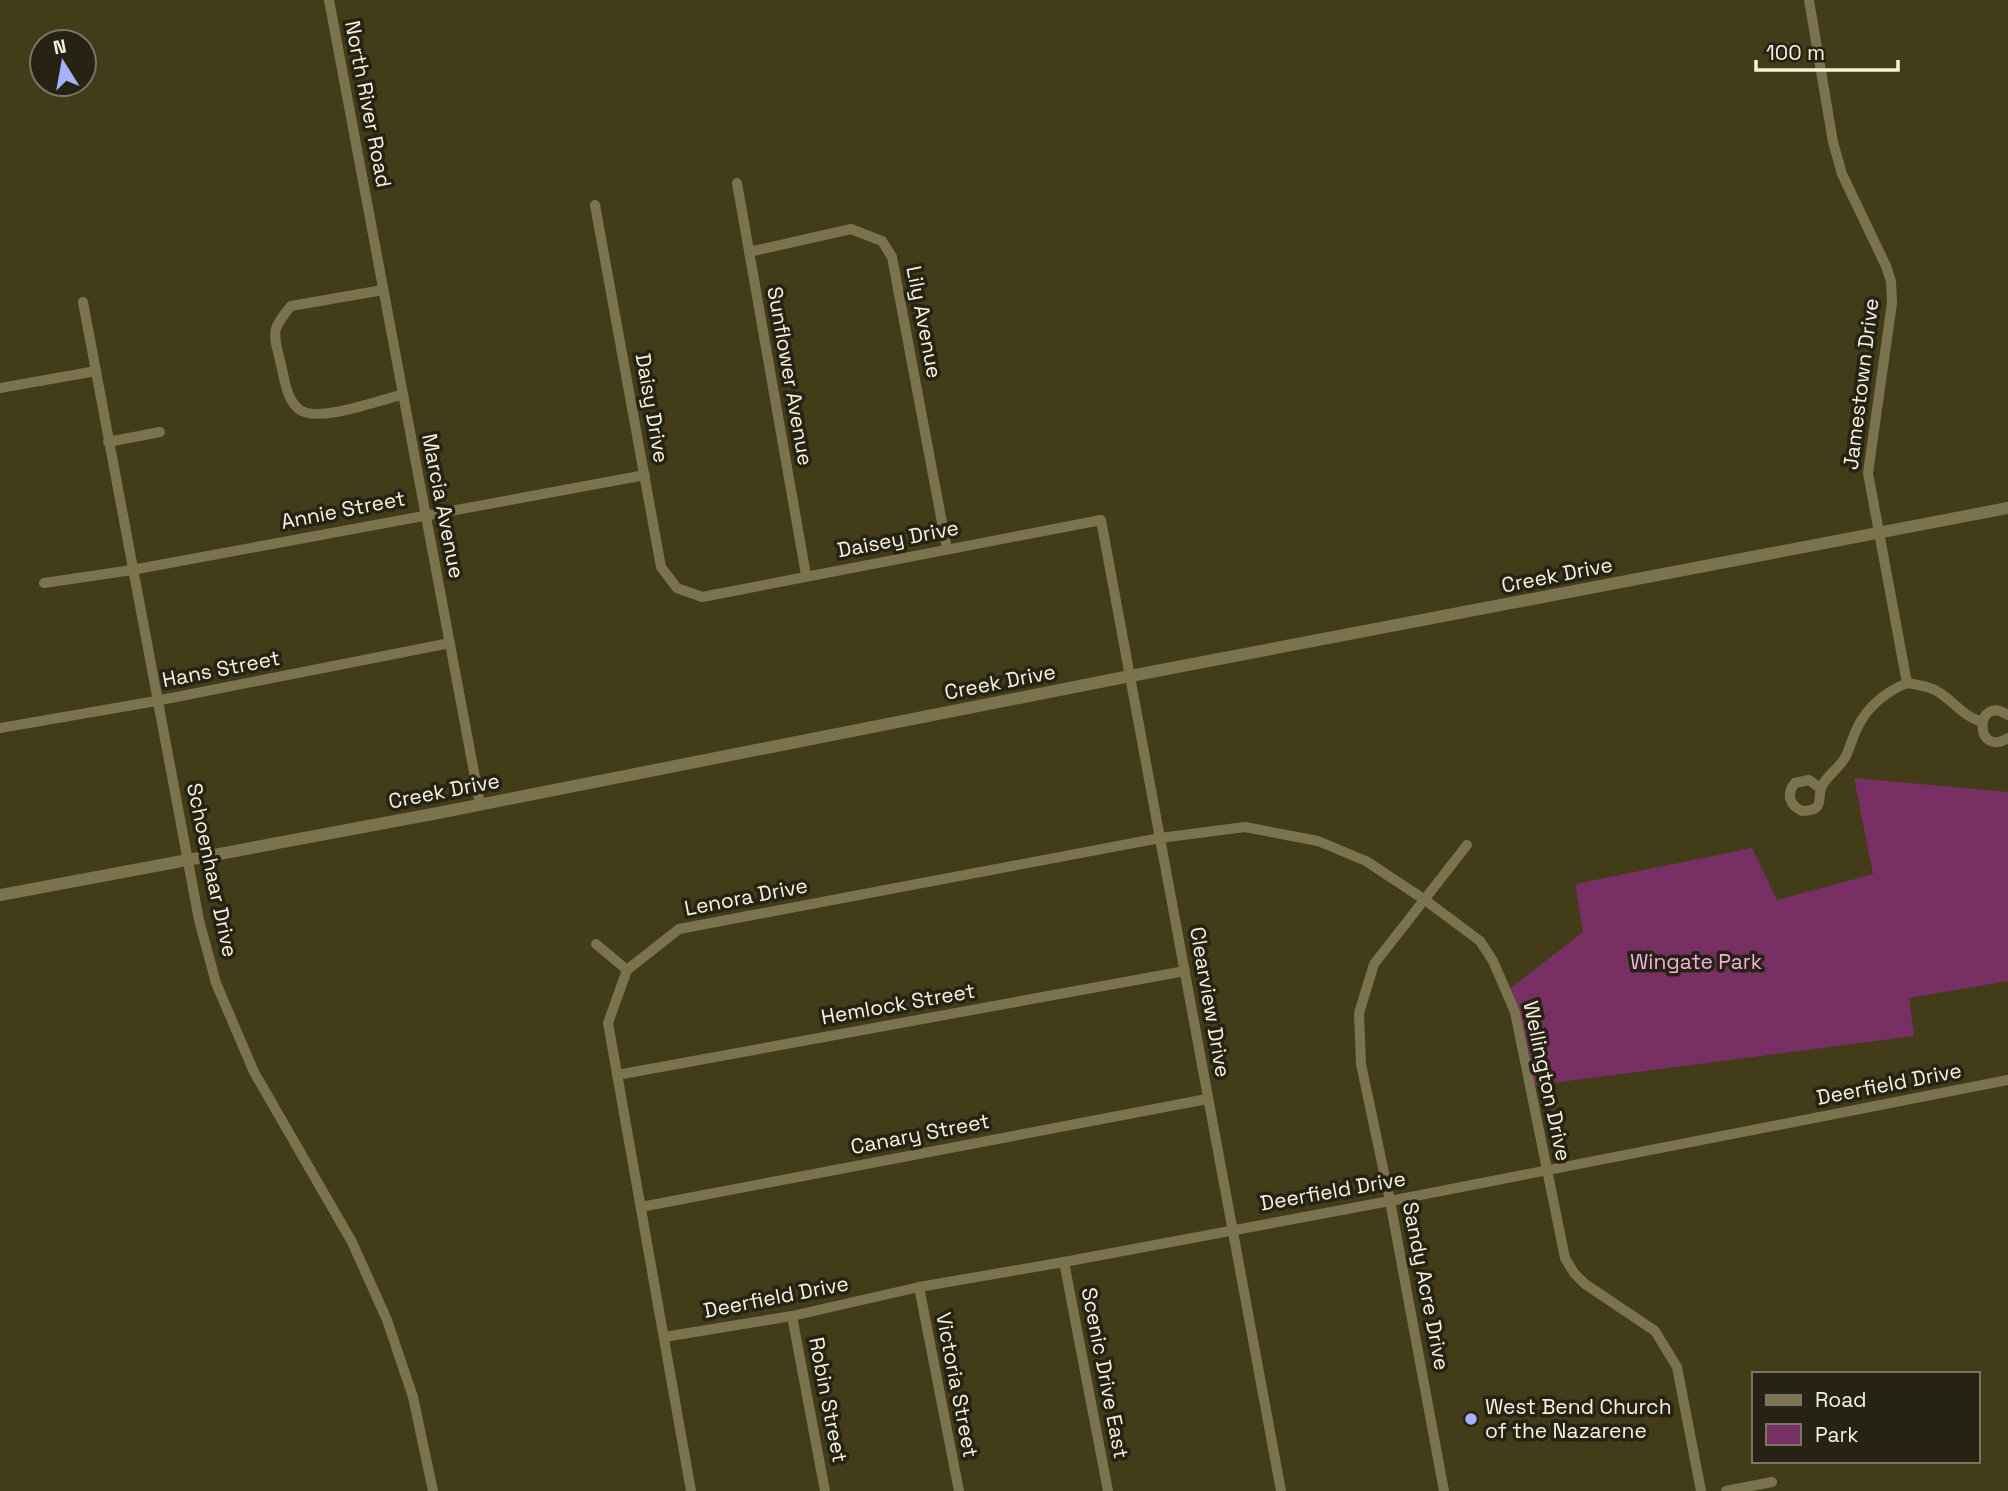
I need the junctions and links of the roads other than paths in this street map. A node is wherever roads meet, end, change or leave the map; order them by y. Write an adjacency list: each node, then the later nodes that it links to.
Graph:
1 (329, 0): 5 (street, North River Road)
2 (1809, 0): 18 (street, Jamestown Drive)
3 (737, 183): 6 (street, Sunflower Avenue)
4 (595, 205): 14 (street, Daisy Drive)
5 (370, 215): 7 (street, Marcia Avenue)
6 (749, 252): 19 (street, Lily Avenue); 21 (street, Sunflower Avenue)
7 (383, 290): 11 (street, Marcia Avenue); 11 (street)
8 (83, 302): 9 (street, Schoenhaar Drive)
9 (96, 371): 10 (street); 13 (street, Schoenhaar Drive)
10 (0, 388)
11 (401, 395): 16 (street, Marcia Avenue)
12 (160, 432): 13 (street)
13 (108, 442): 20 (street, Schoenhaar Drive)
14 (645, 475): 16 (street, Annie Street); 23 (street, Daisy Drive)
15 (2008, 508): 18 (street, Creek Drive)
16 (425, 514): 20 (street, Annie Street); 24 (street, Marcia Avenue)
17 (1101, 520): 19 (street, Daisey Drive); 25 (street, Clearview Drive)
18 (1879, 533): 25 (street, Creek Drive); 26 (street, Jamestown Drive)
19 (947, 549): 21 (street, Daisey Drive)
20 (132, 570): 22 (street, Annie Street); 27 (street, Schoenhaar Drive)
21 (806, 576): 23 (street, Daisey Drive)
22 (44, 583)
23 (702, 597)
24 (450, 643): 27 (street, Hans Street); 33 (street, Marcia Avenue)
25 (1130, 676): 33 (street, Creek Drive); 34 (street, Clearview Drive)
26 (1907, 683): 29 (street); 32 (street)
27 (156, 701): 30 (street, Hans Street); 36 (street, Schoenhaar Drive)
28 (2008, 715): 29 (street)
29 (1982, 722): 31 (street)
30 (0, 728)
31 (2008, 738)
32 (1820, 788)
33 (480, 804): 36 (street, Creek Drive)
34 (1160, 838): 38 (street, Wellington Drive); 40 (street, Lenora Drive); 41 (street, Clearview Drive)
35 (1467, 845): 38 (street, Sandy Acre Drive)
36 (189, 858): 37 (street, Creek Drive); 54 (street, Schoenhaar Drive)
37 (0, 895)
38 (1425, 900): 45 (street, Wellington Drive); 46 (street, Sandy Acre Drive)
39 (596, 944): 40 (street)
40 (627, 970): 42 (street)
41 (1185, 971): 42 (street, Hemlock Street); 44 (street, Clearview Drive)
42 (617, 1075): 47 (street)
43 (2008, 1080): 45 (street, Deerfield Drive)
44 (1207, 1099): 47 (street, Canary Street); 48 (street, Clearview Drive)
45 (1545, 1170): 46 (street, Deerfield Drive); 61 (street, Wellington Drive)
46 (1391, 1200): 48 (street, Deerfield Drive); 60 (street, Sandy Acre Drive)
47 (641, 1207): 52 (street)
48 (1233, 1229): 49 (street, Deerfield Drive); 59 (street, Clearview Drive)
49 (1064, 1262): 50 (street, Deerfield Drive); 58 (street, Scenic Drive East)
50 (919, 1287): 51 (street, Deerfield Drive); 57 (street, Victoria Street)
51 (792, 1316): 52 (street, Deerfield Drive); 56 (street, Robin Street)
52 (664, 1337): 55 (street)
53 (1772, 1482): 62 (street)
54 (433, 1491)
55 (689, 1491)
56 (825, 1491)
57 (958, 1491)
58 (1108, 1491)
59 (1281, 1491)
60 (1444, 1491)
61 (1701, 1491)
62 (1726, 1491)

